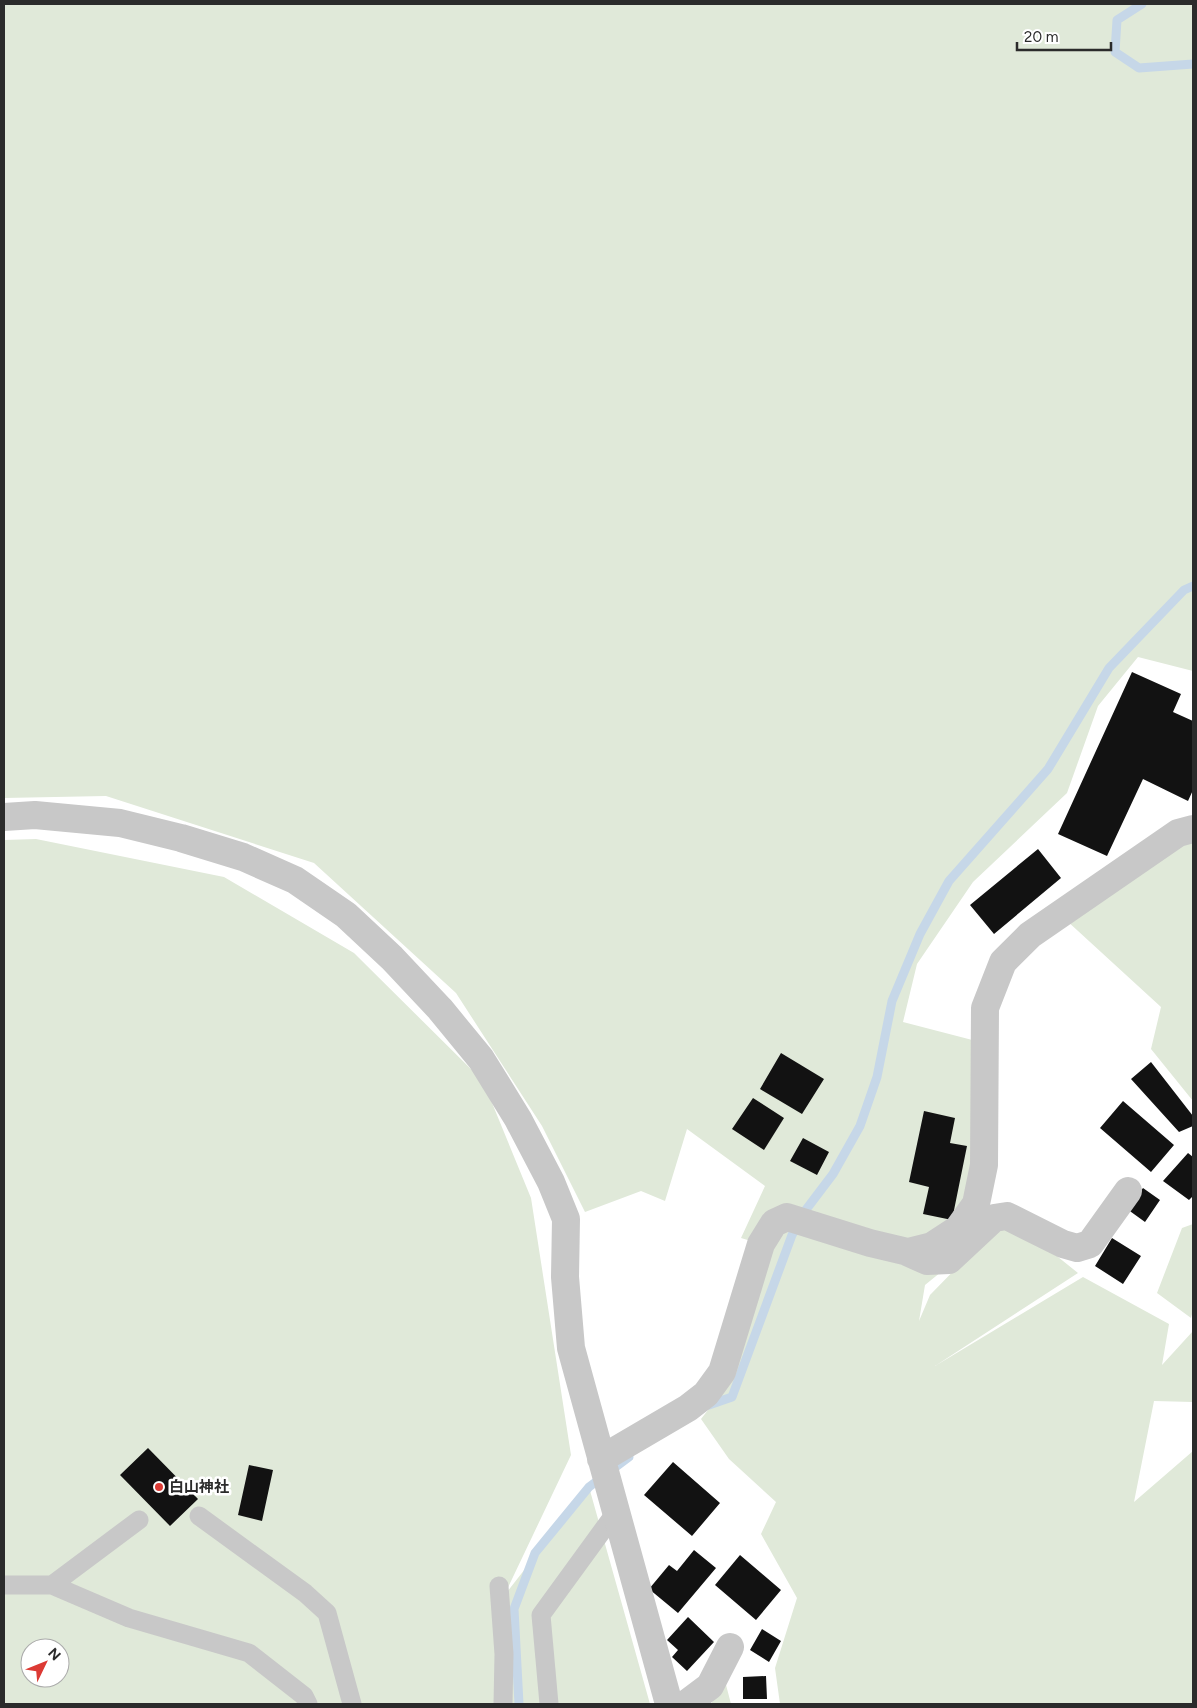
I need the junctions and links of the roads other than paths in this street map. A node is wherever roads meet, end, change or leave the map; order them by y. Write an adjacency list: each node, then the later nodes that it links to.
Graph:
1 (4, 817): 5 (street)
2 (1193, 829): 4 (street)
3 (1128, 1191): 4 (street)
4 (908, 1252): 5 (street)
5 (602, 1462): 6 (street)
6 (613, 1502): 16 (lane); 17 (street)
7 (199, 1516): 14 (lane)
8 (139, 1520): 10 (lane)
9 (4, 1585): 10 (lane)
10 (52, 1585): 13 (lane)
11 (500, 1586): 15 (lane)
12 (730, 1647): 18 (street)
13 (308, 1704)
14 (352, 1704)
15 (503, 1704)
16 (549, 1704)
17 (669, 1704)
18 (686, 1704)

